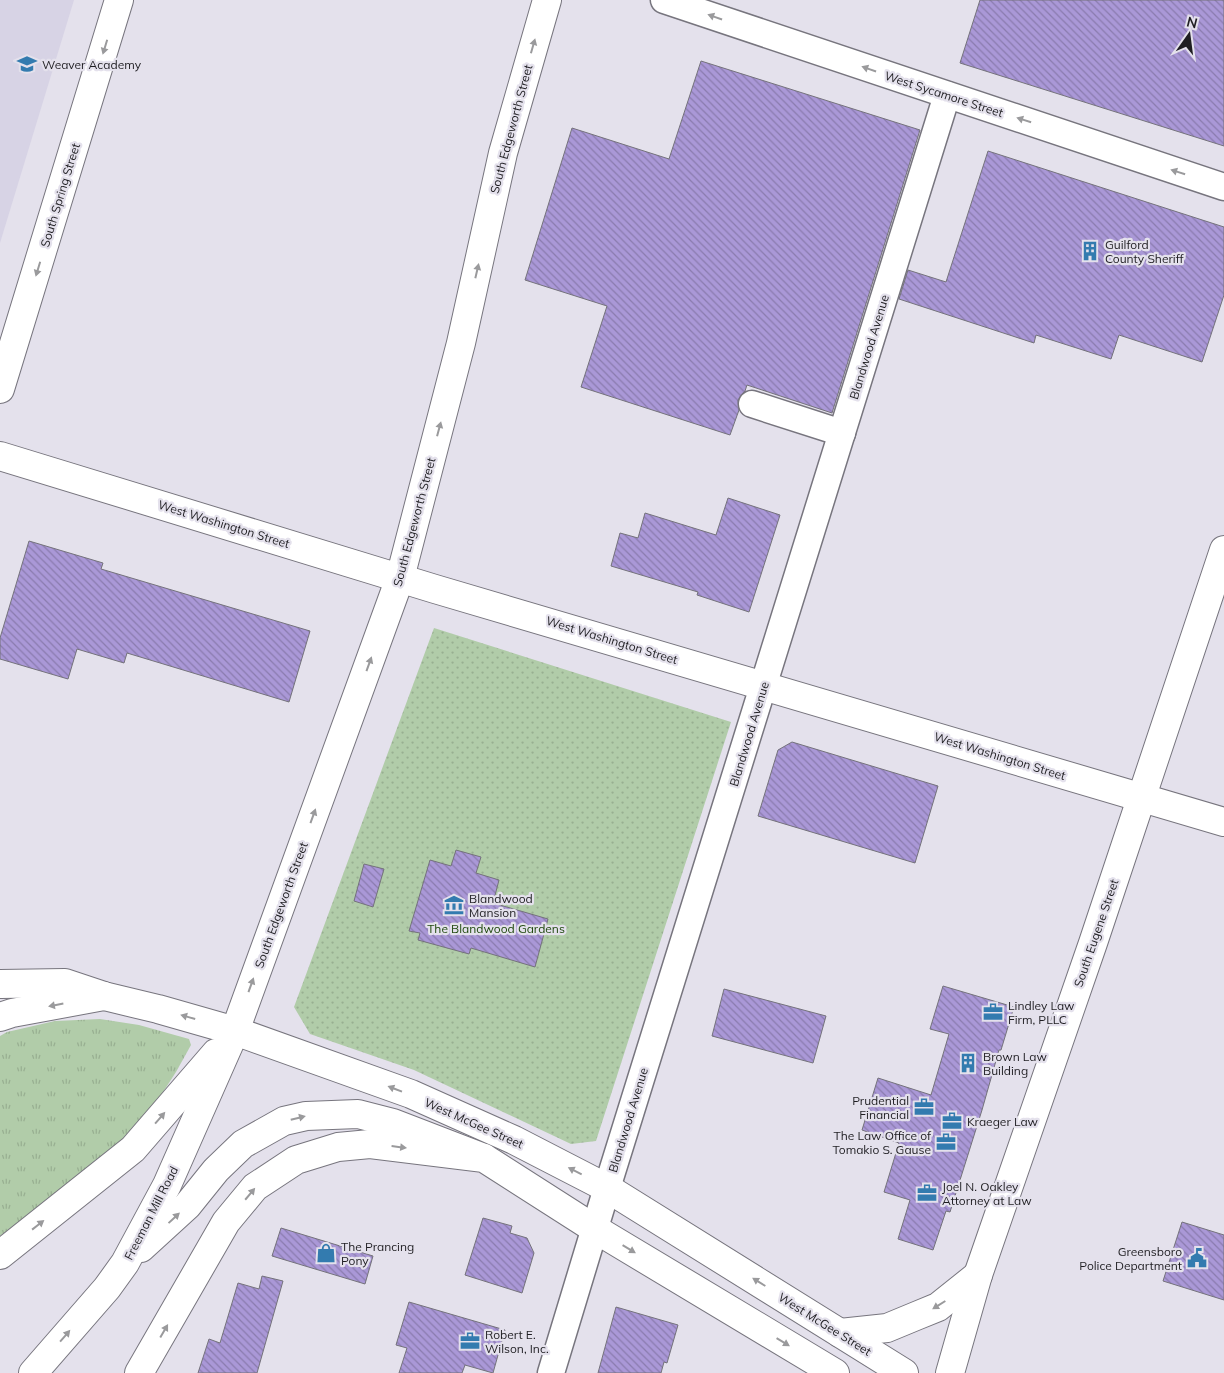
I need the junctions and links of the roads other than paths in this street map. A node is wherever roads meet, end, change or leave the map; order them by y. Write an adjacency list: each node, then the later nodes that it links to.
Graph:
1 (119, 0): 6 (main road, South Spring Street, one-way to 6)
2 (547, 0): 11 (main road, South Edgeworth Street, one-way to 2)
3 (664, 0): 4 (street, West Sycamore Street, one-way to 3)
4 (947, 95): 5 (street, West Sycamore Street, one-way to 4); 8 (street, Blandwood Avenue)
5 (1224, 187)
6 (0, 389)
7 (752, 404): 8 (street)
8 (842, 433): 12 (street, Blandwood Avenue)
9 (0, 456): 11 (main road, West Washington Street)
10 (1224, 550): 13 (main road, South Eugene Street)
11 (400, 578): 12 (main road, West Washington Street); 18 (main road, South Edgeworth Street, one-way to 11)
12 (764, 685): 13 (main road, West Washington Street); 20 (street, Blandwood Avenue)
13 (1142, 799): 14 (main road, West Washington Street); 24 (main road, South Eugene Street)
14 (1224, 822)
15 (0, 984): 16 (main road, West McGee Street)
16 (104, 996): 17 (main road, one-way to 17); 18 (main road, West McGee Street, one-way to 16)
17 (0, 1017)
18 (235, 1031): 20 (main road, West McGee Street, one-way to 18); 22 (main road, one-way to 18); 23 (main road, Freeman Mill Road)
19 (484, 1158): 21 (main road); 23 (main road, one-way to 19); 27 (main road, one-way to 19)
20 (607, 1188): 21 (street, Blandwood Avenue); 25 (main road, West McGee Street, one-way to 20)
21 (595, 1229): 28 (street, Blandwood Avenue); 29 (main road, one-way to 29)
22 (0, 1255)
23 (125, 1263): 26 (main road, Freeman Mill Road, one-way to 23)
24 (978, 1275): 25 (main road, one-way to 25); 31 (main road, South Eugene Street)
25 (840, 1333): 30 (main road, West McGee Street)
26 (33, 1373)
27 (139, 1373)
28 (551, 1373)
29 (835, 1373)
30 (904, 1373)
31 (950, 1373)

